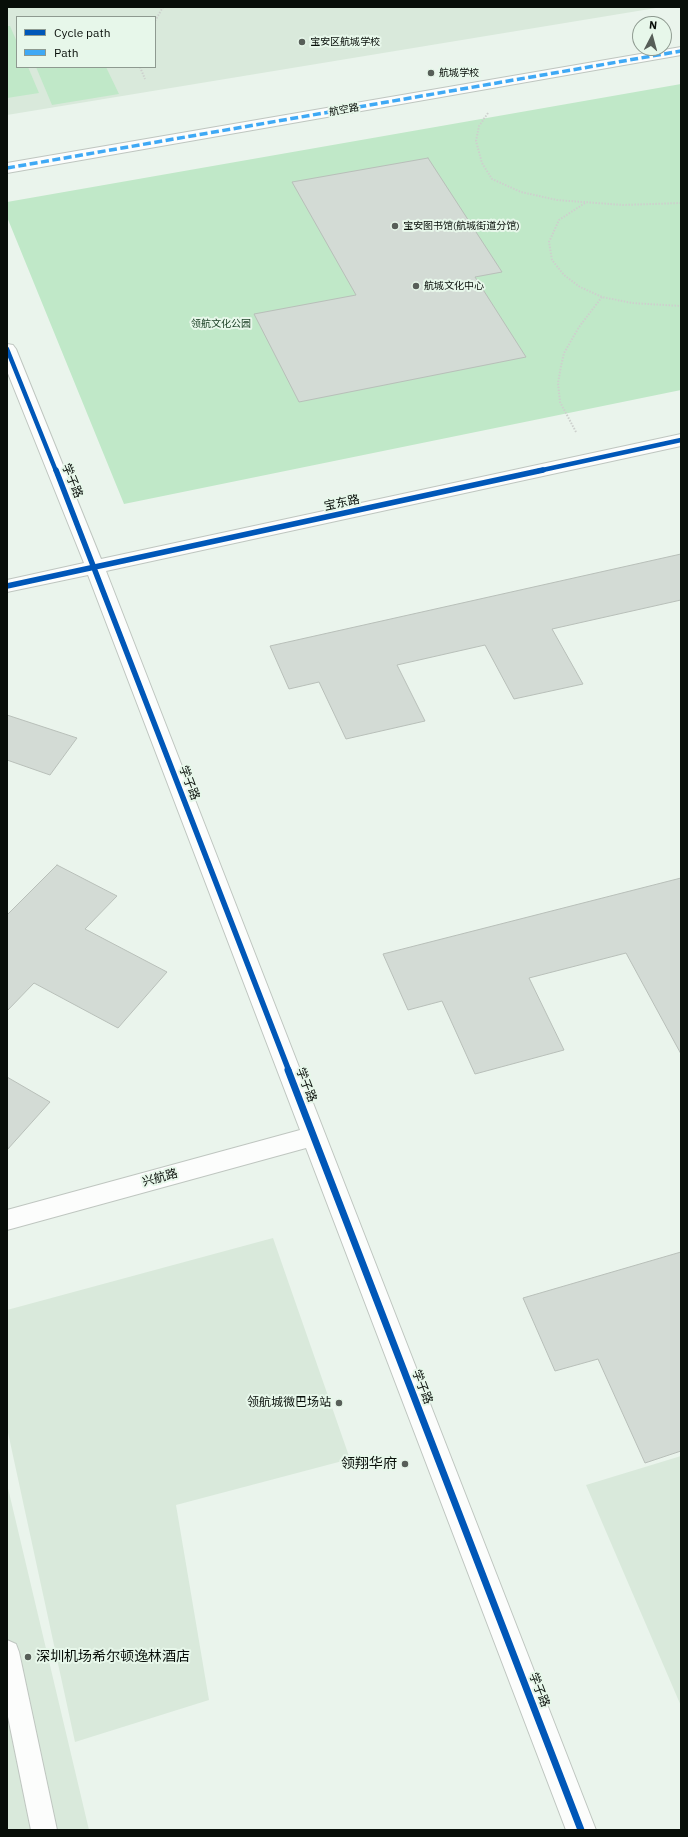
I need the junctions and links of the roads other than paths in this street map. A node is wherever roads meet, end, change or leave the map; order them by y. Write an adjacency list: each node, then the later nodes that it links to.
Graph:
1 (681, 51): 2 (street, 航空路)
2 (7, 168)
3 (7, 349): 5 (street, 学子路)
4 (681, 440): 5 (street, 宝东路)
5 (95, 568): 6 (street, 宝东路); 7 (street, 学子路)
6 (7, 586)
7 (314, 1136): 8 (street, 兴航路); 11 (street, 学子路)
8 (7, 1220)
9 (7, 1652): 10 (lane)
10 (44, 1830)
11 (581, 1830)

